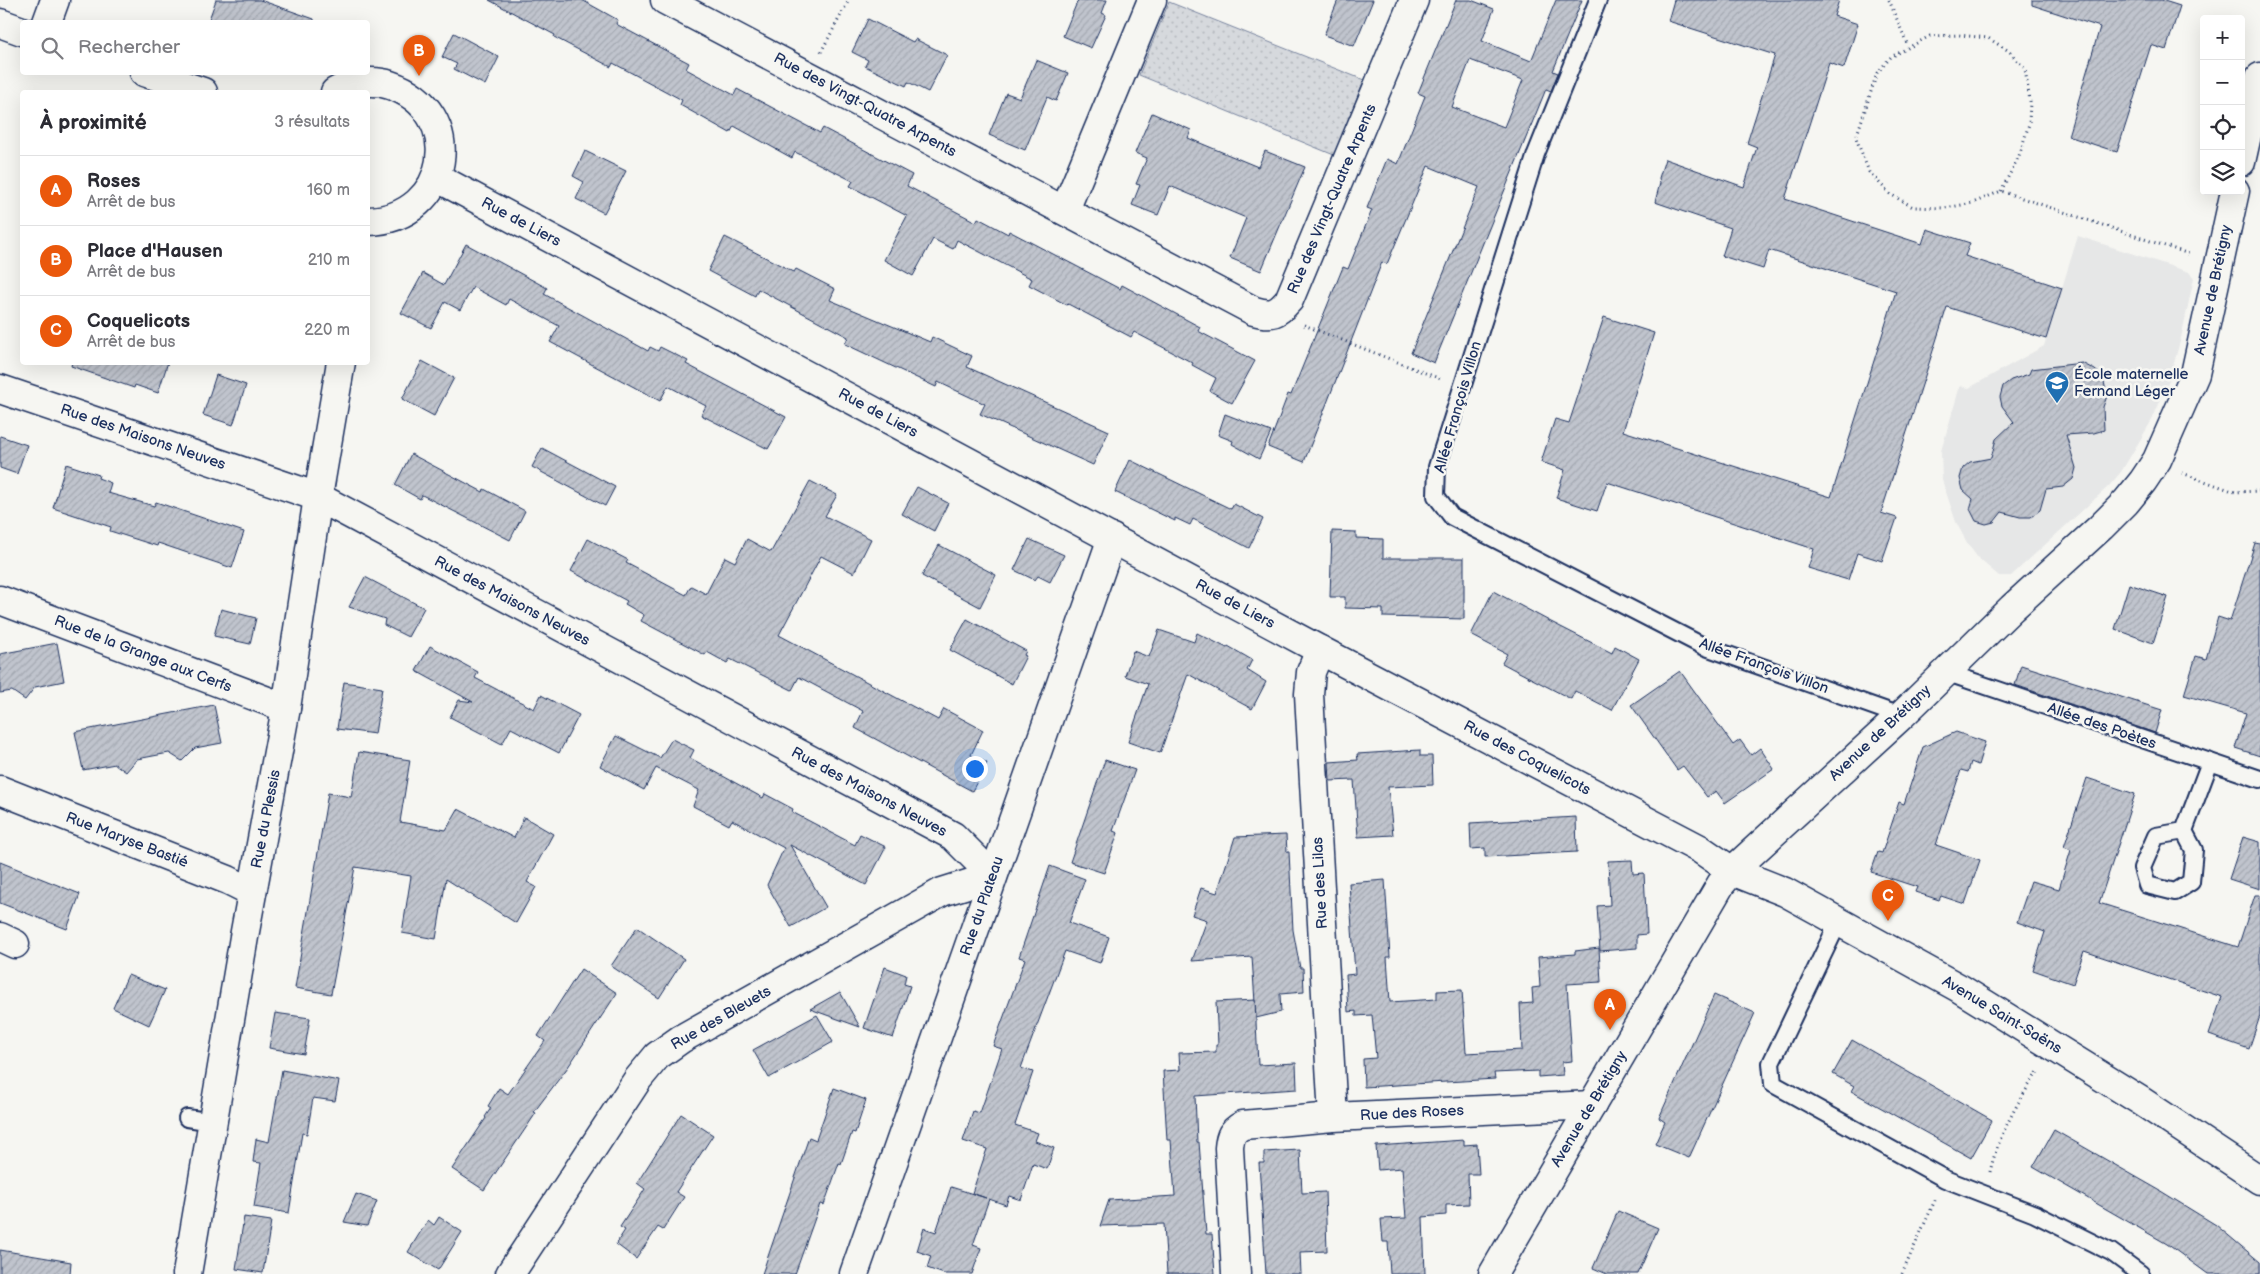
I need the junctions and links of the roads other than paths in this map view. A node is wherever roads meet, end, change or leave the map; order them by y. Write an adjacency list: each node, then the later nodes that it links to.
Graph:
1 (55, 0): 6 (street)
2 (665, 0): 16 (street, Rue des Vingt-Quatre Arpents)
3 (1152, 0): 16 (street)
4 (1414, 0): 16 (street, Rue des Vingt-Quatre Arpents)
5 (1598, 0): 26 (lane, Allée François Villon)
6 (47, 20)
7 (0, 24): 8 (street)
8 (20, 30)
9 (153, 75): 11 (street)
10 (2260, 78): 13 (street)
11 (196, 90)
12 (338, 90): 14 (street)
13 (2244, 150)
14 (436, 177): 17 (street); 21 (street, Rue de Liers)
15 (2234, 195): 24 (street, Avenue de Brétigny)
16 (1065, 210)
17 (370, 221)
18 (340, 365): 20 (street, Rue du Plessis)
19 (0, 389): 20 (street, Rue des Maisons Neuves)
20 (318, 497): 25 (street, Rue du Plessis); 32 (street, Rue des Maisons Neuves)
21 (1112, 538): 23 (street, Rue de Liers); 32 (street, Rue du Plateau)
22 (0, 600): 25 (street, Rue de la Grange aux Cerfs)
23 (1320, 650): 31 (street, Rue des Coquelicots); 36 (street, Rue des Lilas)
24 (1945, 672): 26 (street, Avenue de Brétigny); 27 (lane, Allée des Poètes)
25 (286, 708): 33 (street, Rue du Plessis)
26 (1901, 716): 31 (street, Avenue de Brétigny)
27 (2210, 762): 28 (lane, Allée des Poètes); 30 (lane)
28 (2260, 779)
29 (0, 790): 33 (street, Rue Maryse Bastié)
30 (2184, 830)
31 (1732, 871): 34 (street, Avenue Saint-Saëns); 35 (street, Avenue de Brétigny)
32 (993, 876): 39 (street, Rue des Bleuets); 40 (street, Rue du Plateau)
33 (252, 892): 38 (street, Rue du Plessis)
34 (1840, 921): 37 (street, Avenue Saint-Saëns); 43 (lane)
35 (1592, 1105): 36 (street, Rue des Roses); 42 (street, Avenue de Brétigny)
36 (1333, 1117): 41 (street, Rue des Roses)
37 (2260, 1180)
38 (186, 1274)
39 (510, 1274)
40 (854, 1274)
41 (1236, 1274)
42 (1493, 1274)
43 (2141, 1274)

